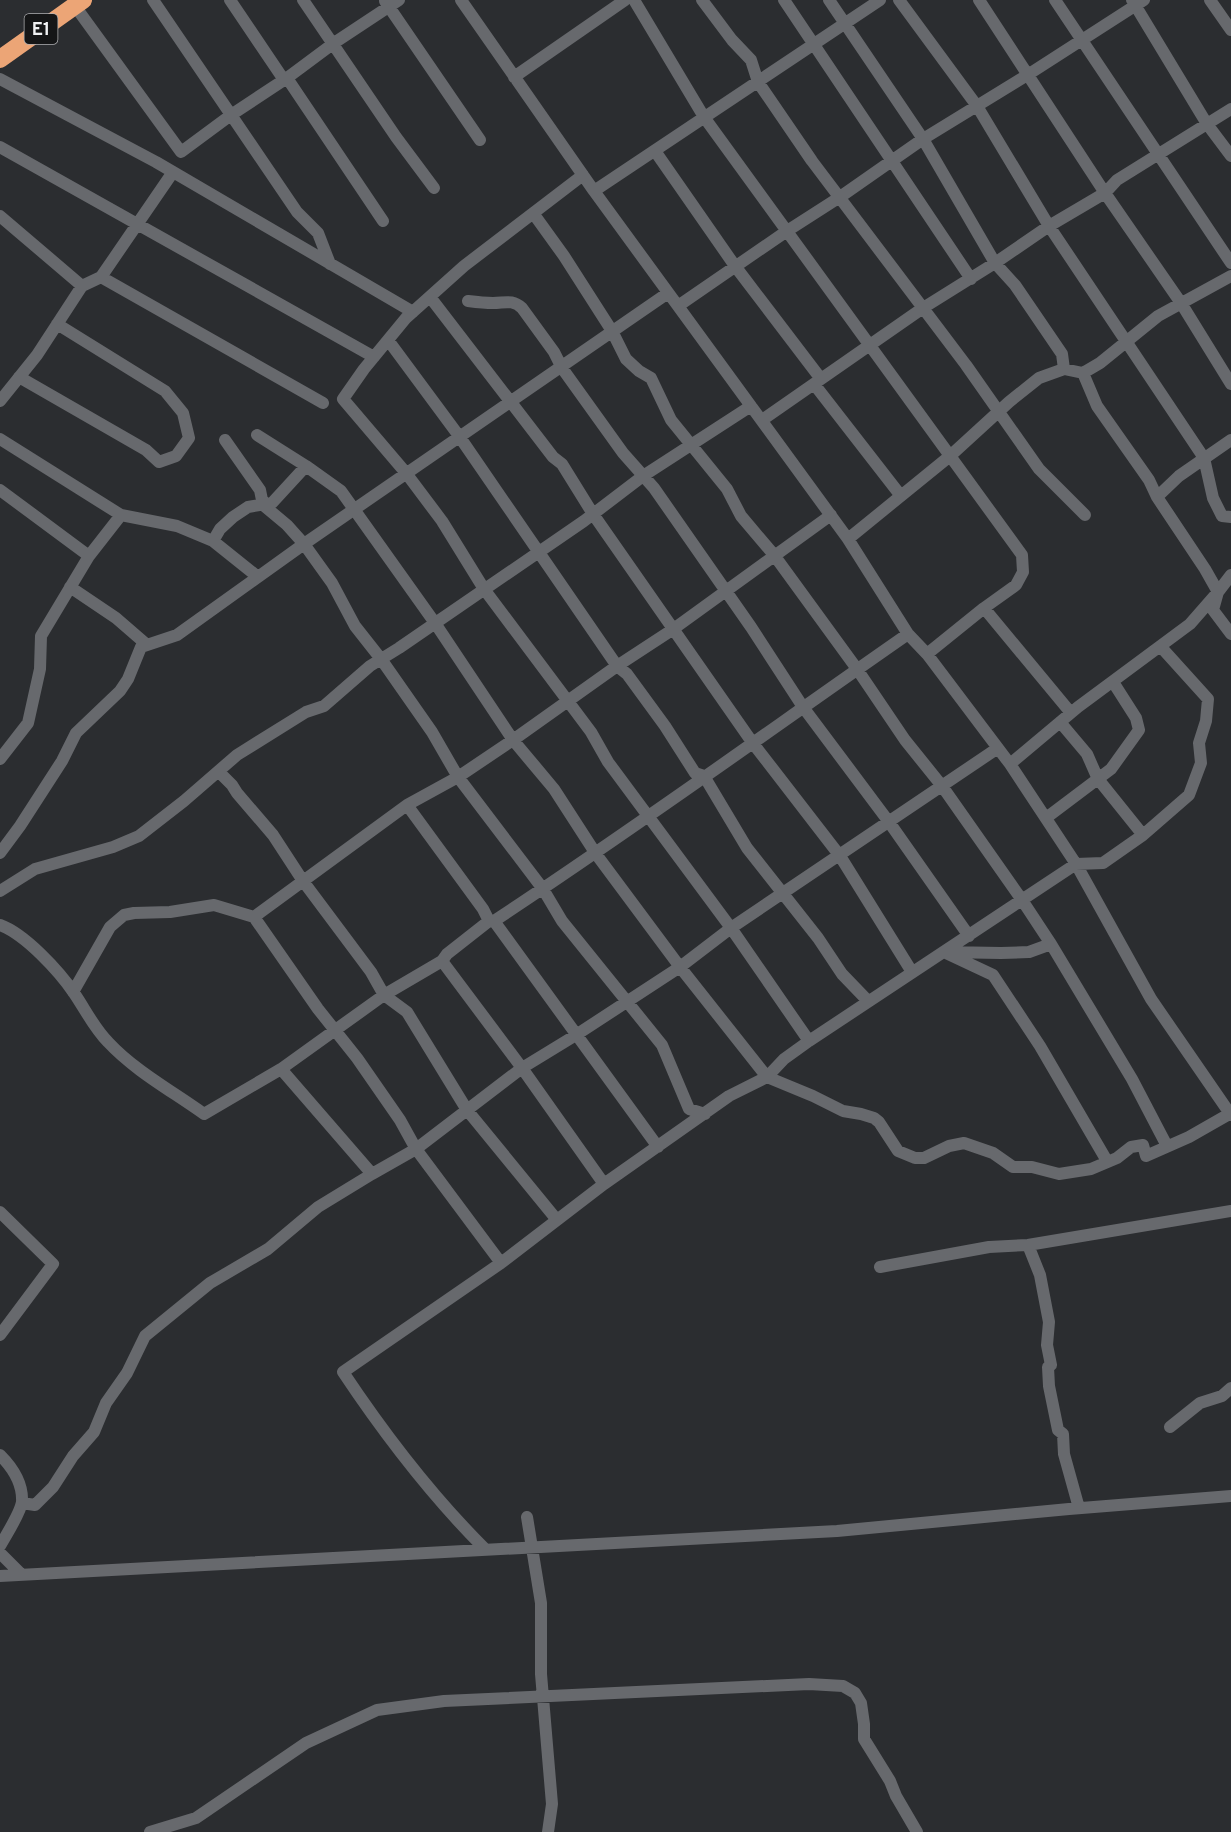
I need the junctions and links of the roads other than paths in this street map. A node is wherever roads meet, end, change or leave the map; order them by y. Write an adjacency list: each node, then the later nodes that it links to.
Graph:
1 (153, 0): 32 (street)
2 (230, 0): 28 (street)
3 (303, 0): 21 (street)
4 (460, 0): 26 (street)
5 (625, 0): 26 (street)
6 (634, 0): 33 (street)
7 (702, 0): 29 (street)
8 (784, 0): 23 (street)
9 (830, 0): 18 (street)
10 (880, 0): 18 (street)
11 (899, 0): 30 (street)
12 (979, 0): 25 (street)
13 (1054, 0): 20 (street)
14 (1210, 0): 19 (street)
15 (73, 2): 22 (highway, E1); 24 (highway, E1); 32 (street)
16 (391, 2): 21 (street); 36 (street)
17 (1137, 2): 20 (street); 34 (street)
18 (845, 22): 23 (street); 35 (street)
19 (1231, 30)
20 (1082, 39): 25 (street); 40 (street)
21 (334, 43): 28 (street); 44 (street)
22 (0, 44)
23 (813, 44): 29 (street); 41 (street)
24 (0, 59)
25 (1029, 74): 30 (street); 46 (street)
26 (514, 77): 43 (street)
27 (0, 79): 42 (street)
28 (286, 79): 32 (street); 50 (street)
29 (758, 82): 33 (street); 47 (street)
30 (977, 106): 35 (street); 52 (street)
31 (1231, 109): 34 (street)
32 (231, 115): 56 (street)
33 (704, 117): 38 (street); 53 (street)
34 (1208, 124): 39 (street); 40 (street)
35 (922, 139): 41 (street); 54 (street)
36 (480, 140)
37 (0, 147): 51 (street)
38 (655, 151): 45 (street); 57 (street)
39 (1230, 152)
40 (1158, 156): 46 (street); 55 (street)
41 (892, 159): 47 (street); 60 (street)
42 (173, 172): 51 (street); 56 (street)
43 (583, 176): 45 (street); 48 (street)
44 (434, 188)
45 (594, 191): 62 (street)
46 (1105, 193): 52 (street); 65 (street)
47 (840, 197): 53 (street); 67 (street)
48 (533, 213): 63 (street); 70 (street)
49 (0, 216): 61 (street)
50 (383, 221)
51 (138, 225): 59 (street); 74 (street)
52 (1049, 226): 54 (street); 72 (street)
53 (787, 231): 57 (street); 73 (street)
54 (995, 263): 60 (street); 76 (street)
55 (1231, 263)
56 (330, 264): 68 (street)
57 (735, 266): 66 (street); 79 (street)
58 (1231, 276): 65 (street)
59 (101, 277): 61 (street); 83 (street)
60 (971, 279): 67 (street)
61 (82, 286): 69 (street)
62 (668, 292): 66 (street); 70 (street)
63 (430, 297): 68 (street); 82 (street)
64 (468, 301): 75 (street)
65 (1181, 303): 72 (street); 80 (street)
66 (678, 306): 84 (street)
67 (923, 308): 73 (street); 85 (street)
68 (413, 312): 71 (street)
69 (57, 324): 78 (street); 78 (street)
70 (612, 332): 75 (street); 92 (street)
71 (388, 340): 74 (street); 88 (street)
72 (1126, 342): 77 (street); 94 (street)
73 (869, 345): 79 (street); 93 (street)
74 (374, 357): 96 (street)
75 (562, 368): 82 (street); 97 (street)
76 (1064, 369): 77 (street); 85 (street)
77 (1083, 373): 100 (street)
78 (20, 377): 81 (street)
79 (817, 382): 86 (street); 99 (street)
80 (1231, 384)
81 (0, 401)
82 (510, 402): 88 (street); 103 (street)
83 (323, 403)
84 (751, 406): 86 (street); 92 (street)
85 (999, 411): 93 (street); 106 (street)
86 (762, 420): 105 (street)
87 (257, 435): 95 (street)
88 (459, 436): 96 (street); 111 (street)
89 (0, 439): 104 (street)
90 (225, 440): 101 (street)
91 (1231, 440): 94 (street)
92 (692, 443): 97 (street); 113 (street)
93 (950, 456): 99 (street); 120 (street)
94 (1204, 458): 100 (street); 107 (street)
95 (306, 466): 101 (street); 102 (street)
96 (406, 473): 102 (street); 117 (street)
97 (643, 476): 103 (street); 118 (street)
98 (0, 490): 112 (street)
99 (901, 496): 108 (street)
100 (1157, 496): 119 (street)
101 (264, 504): 109 (street); 110 (street)
102 (354, 510): 110 (street); 121 (street)
103 (593, 514): 111 (street); 122 (street)
104 (121, 515): 109 (street); 112 (street)
105 (831, 515): 108 (street); 113 (street)
106 (1085, 515)
107 (1231, 517)
108 (848, 538): 123 (street)
109 (213, 541): 115 (street)
110 (304, 544): 115 (street); 128 (street)
111 (539, 551): 117 (street); 129 (street)
112 (89, 555): 116 (street)
113 (774, 555): 118 (street); 130 (street)
114 (1231, 575): 119 (street)
115 (258, 577): 125 (street)
116 (70, 587): 125 (street); 139 (street)
117 (484, 589): 121 (street); 132 (street)
118 (724, 590): 122 (street); 133 (street)
119 (1218, 592): 124 (street); 126 (street)
120 (984, 608): 127 (street); 134 (street)
121 (435, 622): 128 (street); 136 (street)
122 (672, 630): 129 (street); 137 (street)
123 (908, 634): 127 (street); 130 (street)
124 (1231, 634)
125 (146, 644): 151 (street)
126 (1161, 646): 131 (street); 150 (street)
127 (927, 654): 138 (street)
128 (381, 659): 141 (street); 143 (street)
129 (617, 666): 132 (street); 142 (street)
130 (857, 669): 133 (street); 145 (street)
131 (1113, 682): 134 (street); 144 (street)
132 (568, 701): 136 (street); 147 (street)
133 (803, 707): 137 (street); 149 (street)
134 (1071, 713): 135 (street)
135 (1060, 722): 140 (street); 144 (street)
136 (513, 740): 143 (street); 152 (street)
137 (752, 742): 142 (street); 153 (street)
138 (998, 748): 140 (street); 145 (street)
139 (0, 759)
140 (1010, 764): 148 (street)
141 (219, 772): 155 (street); 157 (street)
142 (704, 776): 147 (street); 158 (street)
143 (458, 777): 146 (street); 156 (street)
144 (1098, 779): 148 (street); 150 (street)
145 (942, 786): 149 (street); 159 (street)
146 (407, 804): 155 (street); 161 (street)
147 (648, 815): 152 (street); 163 (street)
148 (1046, 819): 154 (street)
149 (889, 822): 153 (street); 164 (street)
150 (1143, 835): 154 (street)
151 (0, 853)
152 (596, 854): 156 (street); 168 (street)
153 (840, 856): 158 (street); 169 (street)
154 (1076, 864): 159 (street); 182 (street)
155 (303, 881): 160 (street); 171 (street)
156 (543, 889): 161 (street); 173 (street)
157 (0, 891)
158 (783, 894): 163 (street); 172 (street)
159 (1022, 900): 164 (street); 165 (street)
160 (254, 917): 170 (street); 174 (street)
161 (491, 921): 167 (street); 175 (street)
162 (0, 925): 170 (street)
163 (731, 928): 168 (street); 176 (street)
164 (969, 936): 166 (street)
165 (1051, 944): 166 (street); 183 (street)
166 (944, 952): 169 (street); 186 (street)
167 (442, 961): 171 (street); 177 (street)
168 (680, 967): 173 (street); 179 (street)
169 (912, 972): 172 (street)
170 (73, 992): 178 (street)
171 (384, 994): 174 (street); 180 (street)
172 (868, 1001): 176 (street)
173 (628, 1002): 175 (street); 181 (street)
174 (335, 1030): 178 (street); 185 (street)
175 (576, 1035): 177 (street); 184 (street)
176 (808, 1041): 179 (street)
177 (522, 1068): 180 (street); 188 (street)
178 (281, 1069): 187 (street)
179 (767, 1077): 181 (street); 186 (street)
180 (467, 1110): 185 (street); 191 (street)
181 (705, 1114): 184 (street)
182 (1231, 1114): 183 (street)
183 (1167, 1146): 186 (street)
184 (658, 1147): 188 (street)
185 (416, 1149): 187 (street); 193 (street)
186 (1107, 1161)
187 (372, 1174): 200 (street)
188 (604, 1184): 191 (street)
189 (1231, 1211): 192 (street)
190 (0, 1212): 195 (street)
191 (557, 1220): 193 (street)
192 (1028, 1245): 194 (street); 201 (street)
193 (501, 1263): 205 (street)
194 (880, 1267)
195 (0, 1335)
196 (1231, 1388): 197 (street)
197 (1170, 1427)
198 (0, 1455): 200 (street)
199 (1231, 1496): 201 (street)
200 (22, 1503): 203 (street)
201 (1079, 1508): 204 (street)
202 (527, 1517): 204 (street)
203 (0, 1546)
204 (531, 1546): 205 (street); 209 (street)
205 (484, 1548): 207 (street)
206 (0, 1553): 207 (street)
207 (21, 1574): 208 (street)
208 (0, 1576)
209 (543, 1697): 210 (street); 211 (street); 212 (street)
210 (150, 1832)
211 (548, 1832)
212 (917, 1832)

